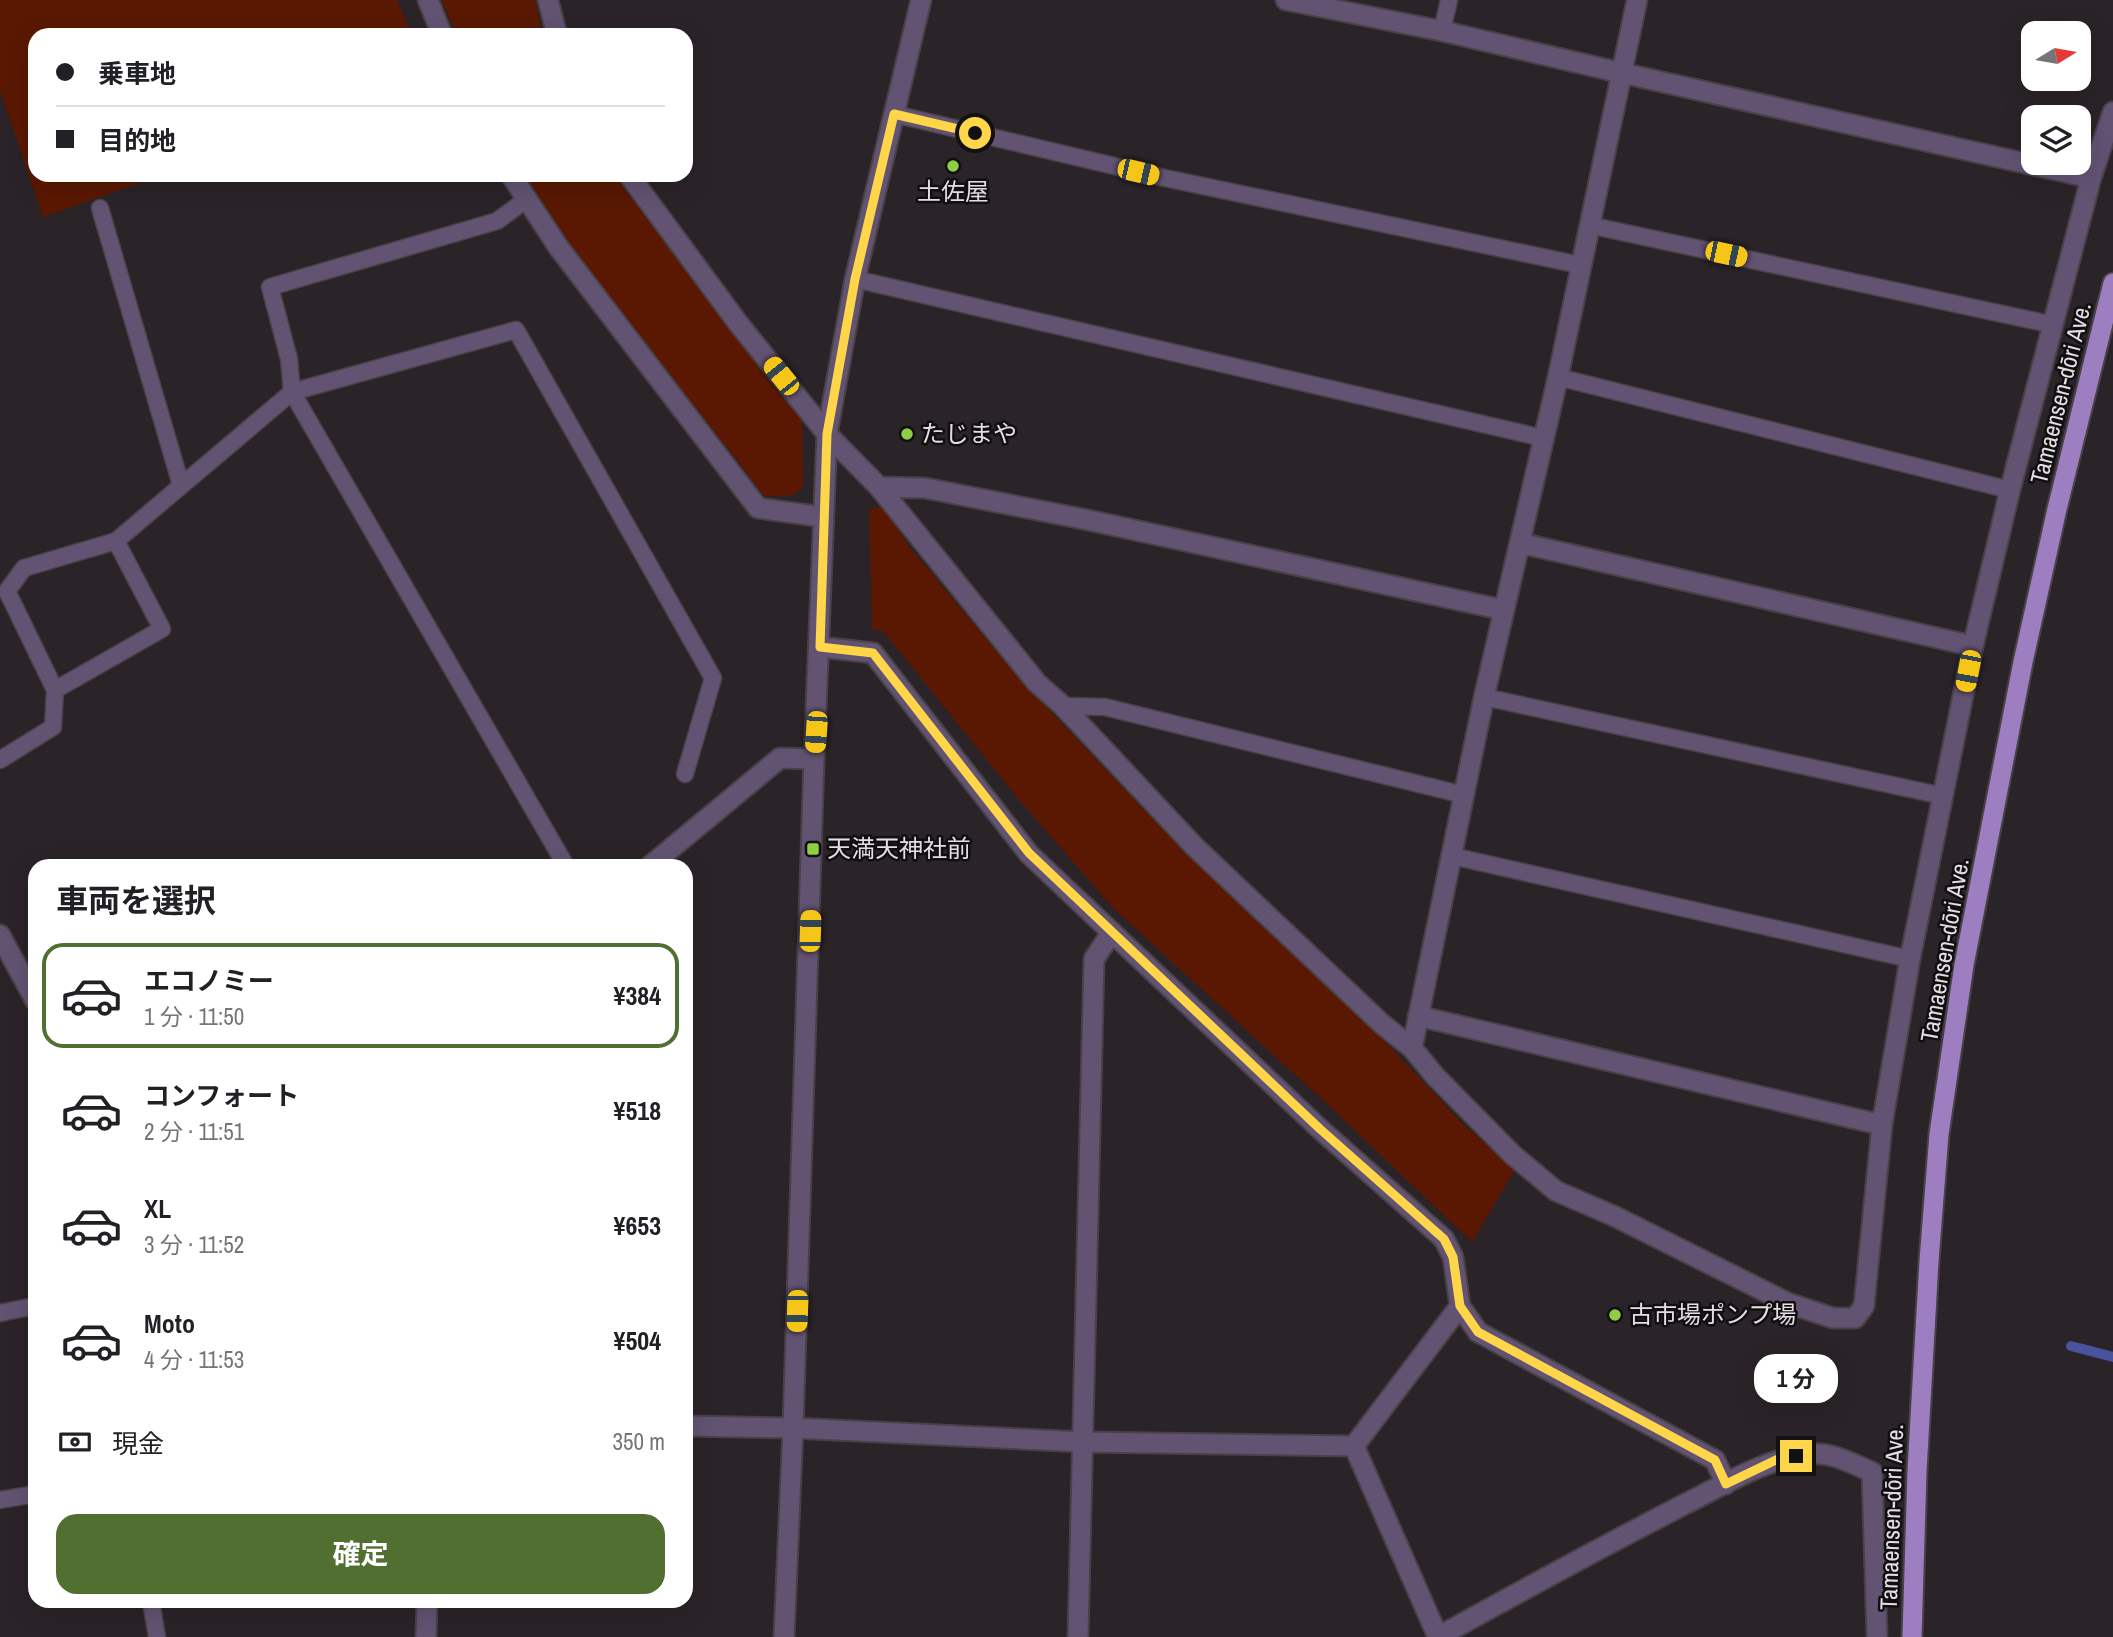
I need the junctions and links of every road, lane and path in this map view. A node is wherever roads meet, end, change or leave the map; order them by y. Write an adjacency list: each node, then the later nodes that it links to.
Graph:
1 (428, 0): 7 (street)
2 (548, 0): 8 (street)
3 (921, 0): 12 (street)
4 (1286, 0): 9 (street)
5 (1448, 0): 9 (lane)
6 (1637, 0): 10 (street)
7 (439, 28)
8 (555, 28)
9 (1442, 31): 10 (street)
10 (1622, 73): 13 (street); 18 (street)
11 (2113, 112): 13 (street)
12 (894, 114): 19 (lane); 20 (street)
13 (2091, 178): 22 (street)
14 (515, 182): 16 (street)
15 (634, 182): 25 (street)
16 (527, 200): 24 (lane); 30 (street)
17 (100, 208): 27 (lane)
18 (1589, 225): 19 (street); 22 (lane)
19 (1580, 265): 23 (street)
20 (855, 279): 25 (street); 26 (lane)
21 (2113, 283): 72 (main road, Tamaensen-dōri Ave.)
22 (2054, 325): 29 (street)
23 (1558, 377): 26 (street); 29 (lane)
24 (292, 392): 27 (lane); 41 (lane); 45 (lane)
25 (827, 434): 28 (street); 30 (street)
26 (1543, 439): 32 (street)
27 (181, 485): 31 (lane)
28 (879, 487): 33 (street); 38 (street)
29 (2010, 489): 34 (street)
30 (823, 517): 35 (street)
31 (116, 541): 36 (lane); 36 (lane)
32 (1520, 543): 33 (street); 34 (street)
33 (1504, 610): 37 (street)
34 (1973, 646): 43 (street)
35 (820, 647): 39 (street); 47 (street)
36 (55, 690): 40 (lane)
37 (1484, 697): 42 (street); 43 (lane)
38 (1063, 706): 42 (lane); 52 (street)
39 (814, 758): 46 (street); 58 (street)
40 (0, 760)
41 (685, 774)
42 (1464, 795): 44 (street)
43 (1943, 796): 49 (street)
44 (1452, 856): 49 (lane); 51 (street)
45 (562, 859)
46 (658, 859)
47 (1112, 932): 54 (street); 59 (street)
48 (0, 935): 50 (street)
49 (1910, 959): 53 (street)
50 (28, 987)
51 (1418, 1016): 52 (street); 53 (street)
52 (1412, 1048): 53 (street)
53 (1882, 1125)
54 (1460, 1306): 60 (street); 61 (street)
55 (28, 1307): 56 (lane)
56 (0, 1313)
57 (693, 1426): 58 (street)
58 (793, 1428): 59 (street); 68 (street)
59 (1084, 1442): 60 (street); 69 (street)
60 (1354, 1446): 70 (street)
61 (1726, 1484): 70 (street); 71 (street)
62 (28, 1495): 63 (lane)
63 (0, 1500)
64 (152, 1608): 66 (lane)
65 (427, 1608): 67 (street)
66 (157, 1637)
67 (426, 1637)
68 (784, 1637)
69 (1078, 1637)
70 (1438, 1637)
71 (1877, 1637)
72 (1912, 1637)

